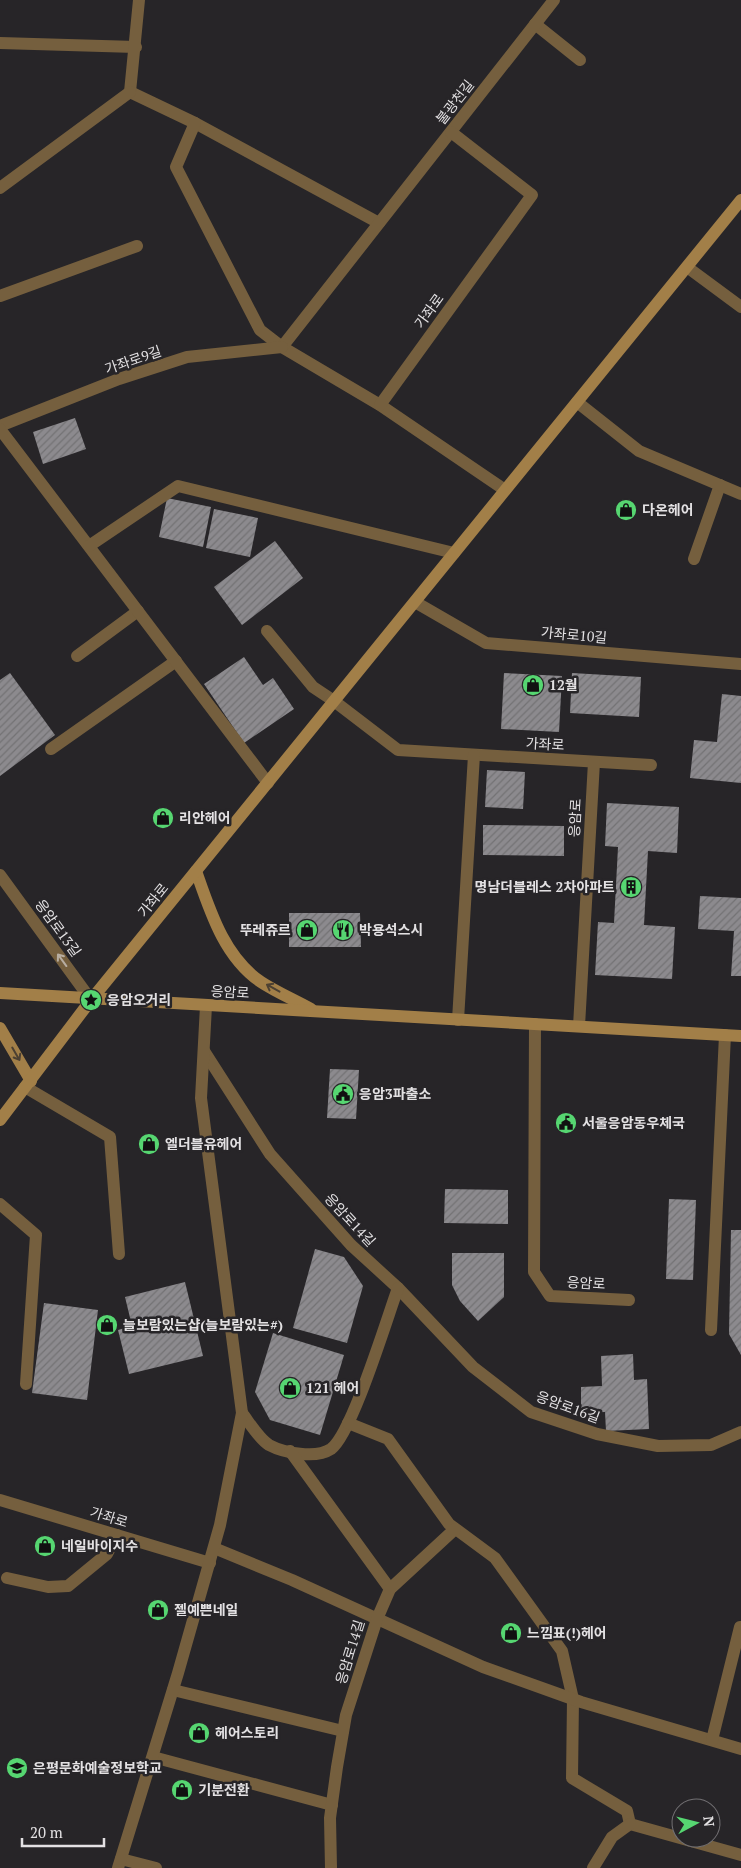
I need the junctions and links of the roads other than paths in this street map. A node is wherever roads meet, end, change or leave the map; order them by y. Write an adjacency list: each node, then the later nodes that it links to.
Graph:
1 (139, 0): 5 (street)
2 (554, 0): 3 (street, 불광천길)
3 (535, 24): 6 (street); 9 (street, 불광천길)
4 (0, 42): 5 (street)
5 (136, 47): 7 (street)
6 (580, 60)
7 (130, 92): 8 (street); 10 (street)
8 (194, 123): 12 (street); 17 (street)
9 (451, 132): 12 (street, 불광천길); 19 (street, 가좌로)
10 (0, 188)
11 (741, 200): 14 (main road, 가좌로)
12 (380, 223): 17 (street, 불광천길)
13 (137, 246): 15 (street)
14 (687, 267): 16 (street); 18 (main road, 가좌로)
15 (0, 296)
16 (741, 307)
17 (282, 347): 19 (street); 20 (street, 가좌로9길)
18 (577, 402): 21 (street); 22 (main road, 가좌로)
19 (380, 405): 22 (street)
20 (0, 427): 24 (street, 가좌로9길)
21 (720, 485): 23 (street); 26 (street)
22 (505, 490): 25 (main road, 가좌로)
23 (741, 494)
24 (88, 546): 25 (street); 28 (street, 가좌로9길)
25 (454, 553): 27 (main road, 가좌로)
26 (694, 559)
27 (415, 602): 32 (street, 가좌로10길); 33 (main road, 가좌로)
28 (138, 612): 30 (street); 31 (street, 가좌로9길)
29 (267, 631): 33 (street)
30 (77, 656)
31 (176, 661): 34 (street); 38 (street, 가좌로9길)
32 (741, 664)
33 (334, 701): 35 (street, 가좌로); 38 (main road, 가좌로)
34 (51, 748)
35 (474, 755): 36 (street, 가좌로); 45 (street)
36 (594, 762): 37 (street, 가좌로); 47 (street, 응암로)
37 (651, 765)
38 (268, 783): 39 (main road, 가좌로)
39 (196, 871): 42 (main road, 가좌로); 44 (main road, one-way to 39)
40 (0, 875): 42 (street, 응암로13길, one-way to 40)
41 (0, 993): 42 (main road, 응암로)
42 (91, 1000): 43 (main road, 응암로); 52 (main road, 가좌로)
43 (206, 1006): 44 (main road, 응암로); 51 (street)
44 (316, 1012): 45 (main road, 응암로)
45 (458, 1020): 46 (main road, 응암로)
46 (535, 1024): 47 (main road, 응암로); 57 (street, 응암로)
47 (579, 1026): 49 (main road, 응암로)
48 (0, 1028): 52 (main road, one-way to 52)
49 (725, 1035): 50 (main road, 응암로); 58 (street)
50 (741, 1036)
51 (204, 1051): 56 (street, 응암로14길); 60 (street)
52 (28, 1084): 53 (main road, 가좌로); 55 (street)
53 (0, 1120)
54 (0, 1204): 59 (street)
55 (119, 1254)
56 (398, 1288): 61 (street); 62 (street, 응암로16길)
57 (628, 1300)
58 (711, 1330)
59 (26, 1384)
60 (242, 1413): 63 (street); 67 (street)
61 (348, 1423): 63 (street); 65 (street)
62 (741, 1432)
63 (290, 1451): 70 (street)
64 (0, 1500): 66 (street, 가좌로)
65 (455, 1528): 70 (street); 74 (street)
66 (117, 1535): 68 (street, 가좌로); 69 (street)
67 (214, 1548): 68 (street); 71 (street, 응암로14길)
68 (210, 1563): 73 (street)
69 (7, 1578)
70 (390, 1589): 71 (street)
71 (377, 1619): 74 (street); 75 (street, 응암로14길)
72 (740, 1627): 76 (street)
73 (173, 1690): 75 (street); 78 (street)
74 (573, 1699): 76 (street); 80 (street)
75 (344, 1731): 79 (street, 응암로14길)
76 (712, 1740): 77 (street)
77 (741, 1749)
78 (153, 1757): 79 (street); 82 (street)
79 (332, 1805): 84 (street, 응암로14길)
80 (630, 1824): 81 (street); 85 (street)
81 (741, 1855)
82 (120, 1863): 83 (street)
83 (156, 1868)
84 (331, 1868)
85 (594, 1868)

